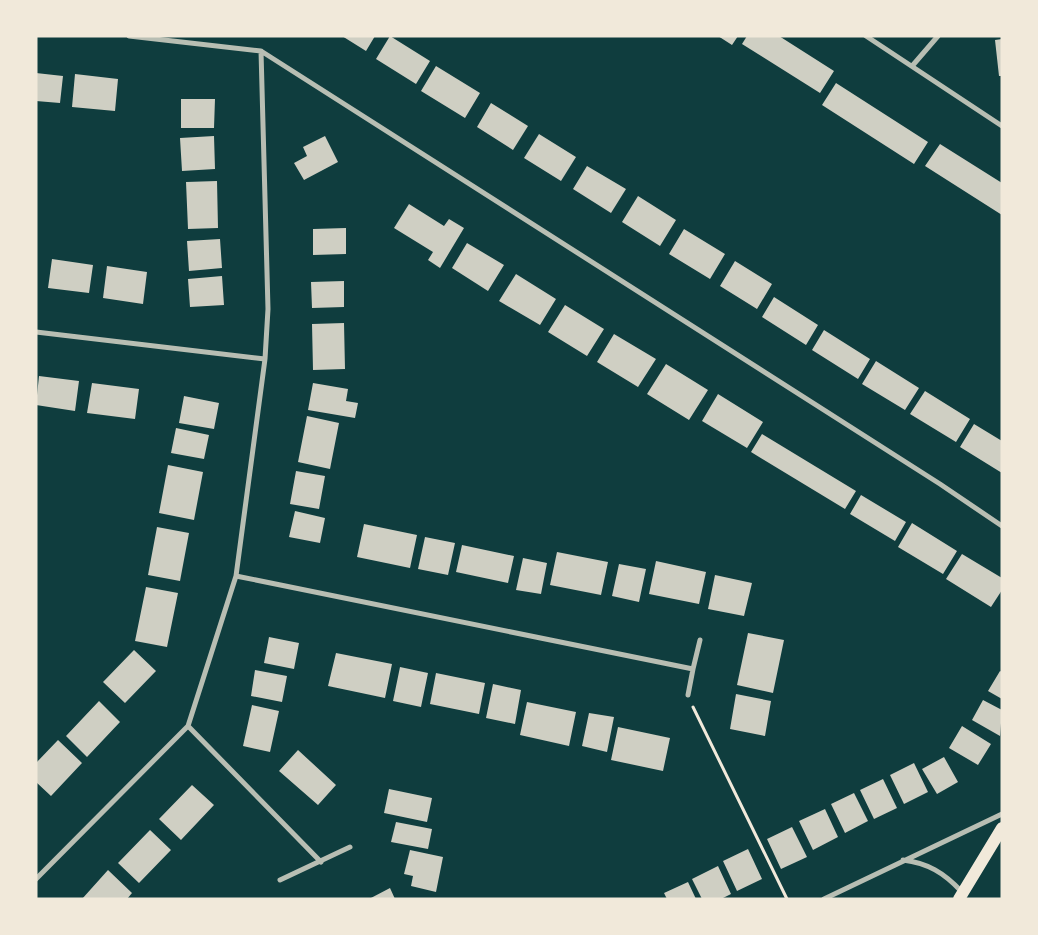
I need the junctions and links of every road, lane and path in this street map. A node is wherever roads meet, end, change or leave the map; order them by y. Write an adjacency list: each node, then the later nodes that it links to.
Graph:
1 (129, 36): 4 (street)
2 (866, 36): 5 (street)
3 (938, 36): 5 (street)
4 (261, 51): 8 (street); 9 (street)
5 (912, 65): 6 (street)
6 (1002, 126)
7 (36, 332): 8 (street)
8 (265, 359): 10 (street)
9 (1002, 526)
10 (236, 576): 12 (street); 14 (street)
11 (700, 640): 12 (street)
12 (692, 669): 13 (street)
13 (688, 695): 23 (path)
14 (188, 726): 19 (street); 20 (street)
15 (1002, 814): 18 (street)
16 (1002, 828): 22 (main road)
17 (350, 847): 19 (street)
18 (902, 860): 22 (street); 24 (street)
19 (321, 862): 21 (street)
20 (36, 879)
21 (280, 880)
22 (961, 896)
23 (787, 899)
24 (824, 899)

